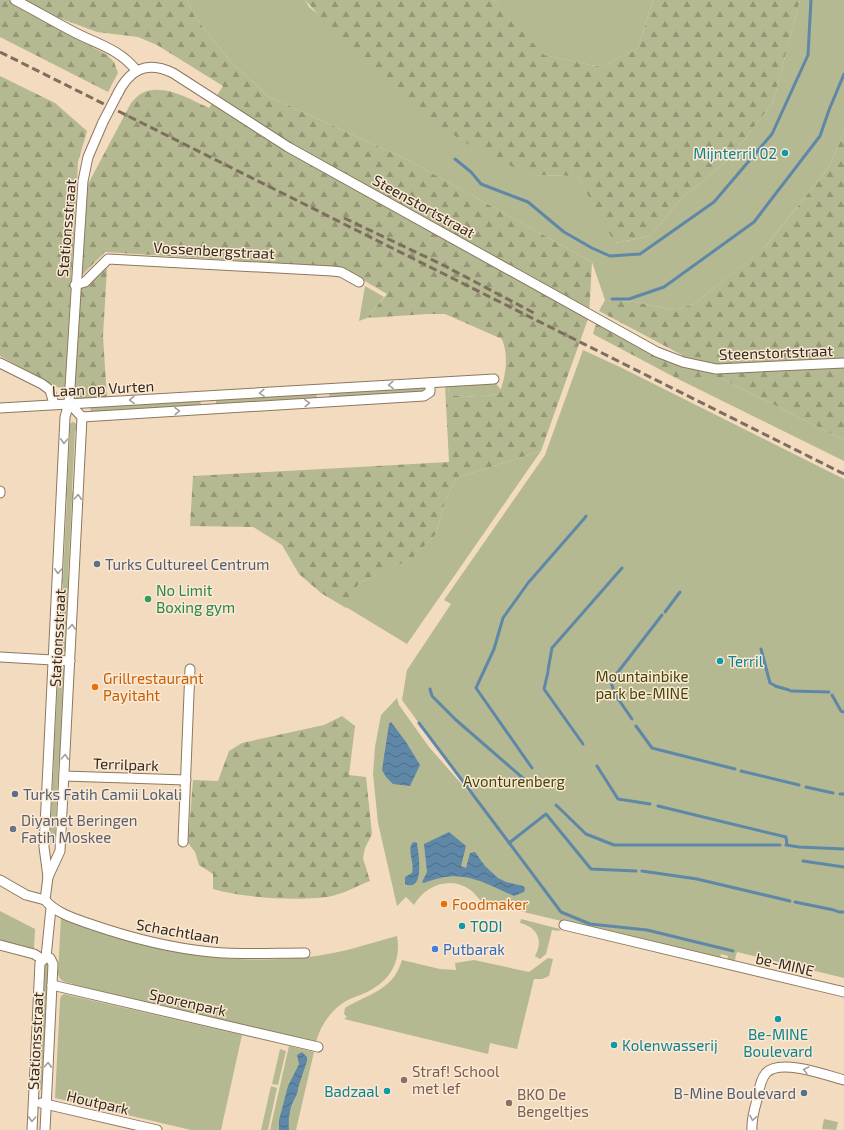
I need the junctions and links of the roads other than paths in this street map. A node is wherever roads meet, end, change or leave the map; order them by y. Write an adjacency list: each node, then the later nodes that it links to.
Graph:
1 (15, 0): 2 (street)
2 (136, 70): 4 (street, Stationsstraat, bridge); 6 (street, Steenstortstraat)
3 (359, 282): 4 (street, Vossenbergstraat)
4 (75, 285): 12 (street, Stationsstraat)
5 (0, 363): 13 (street)
6 (844, 363)
7 (494, 379): 8 (street, Laan op Vurten)
8 (430, 383): 9 (street, Laan op Vurten, one-way to 9); 11 (street, Laan op Vurten)
9 (323, 389): 10 (street, Laan op Vurten, one-way to 10); 11 (street)
10 (207, 396): 12 (street, Laan op Vurten, one-way to 12); 15 (street)
11 (324, 402): 15 (street, Laan op Vurten, one-way to 11)
12 (69, 403): 13 (street, Laan op Vurten); 16 (street); 18 (street, Stationsstraat, one-way to 18)
13 (54, 404): 14 (street, Laan op Vurten)
14 (0, 408)
15 (208, 409): 16 (street, Laan op Vurten, one-way to 15)
16 (82, 417): 19 (street, Stationsstraat, one-way to 16)
17 (0, 658): 18 (street)
18 (54, 660): 19 (street); 24 (street, Stationsstraat)
19 (70, 661): 21 (street, Stationsstraat, one-way to 19)
20 (190, 669): 22 (street)
21 (64, 776): 22 (street, Terrilpark); 24 (street, Stationsstraat)
22 (186, 780): 23 (street)
23 (183, 842)
24 (48, 877): 26 (street, Stationsstraat)
25 (0, 880): 26 (street)
26 (45, 900): 27 (street)
27 (51, 908): 30 (street, Schachtlaan); 31 (street, Stationsstraat)
28 (564, 925): 33 (street, be-MINE)
29 (0, 945): 31 (street)
30 (305, 953)
31 (44, 958): 32 (street, Stationsstraat); 36 (street, Stationsstraat)
32 (52, 985): 34 (street, Sporenpark); 37 (street, Stationsstraat, one-way to 32)
33 (844, 992)
34 (318, 1047)
35 (844, 1080): 41 (street, one-way to 41)
36 (33, 1101): 37 (street, Houtpark); 38 (street, Stationsstraat, one-way to 38)
37 (46, 1104): 39 (street, Stationsstraat); 40 (street, Houtpark)
38 (32, 1130)
39 (45, 1130)
40 (157, 1130)
41 (752, 1130)

